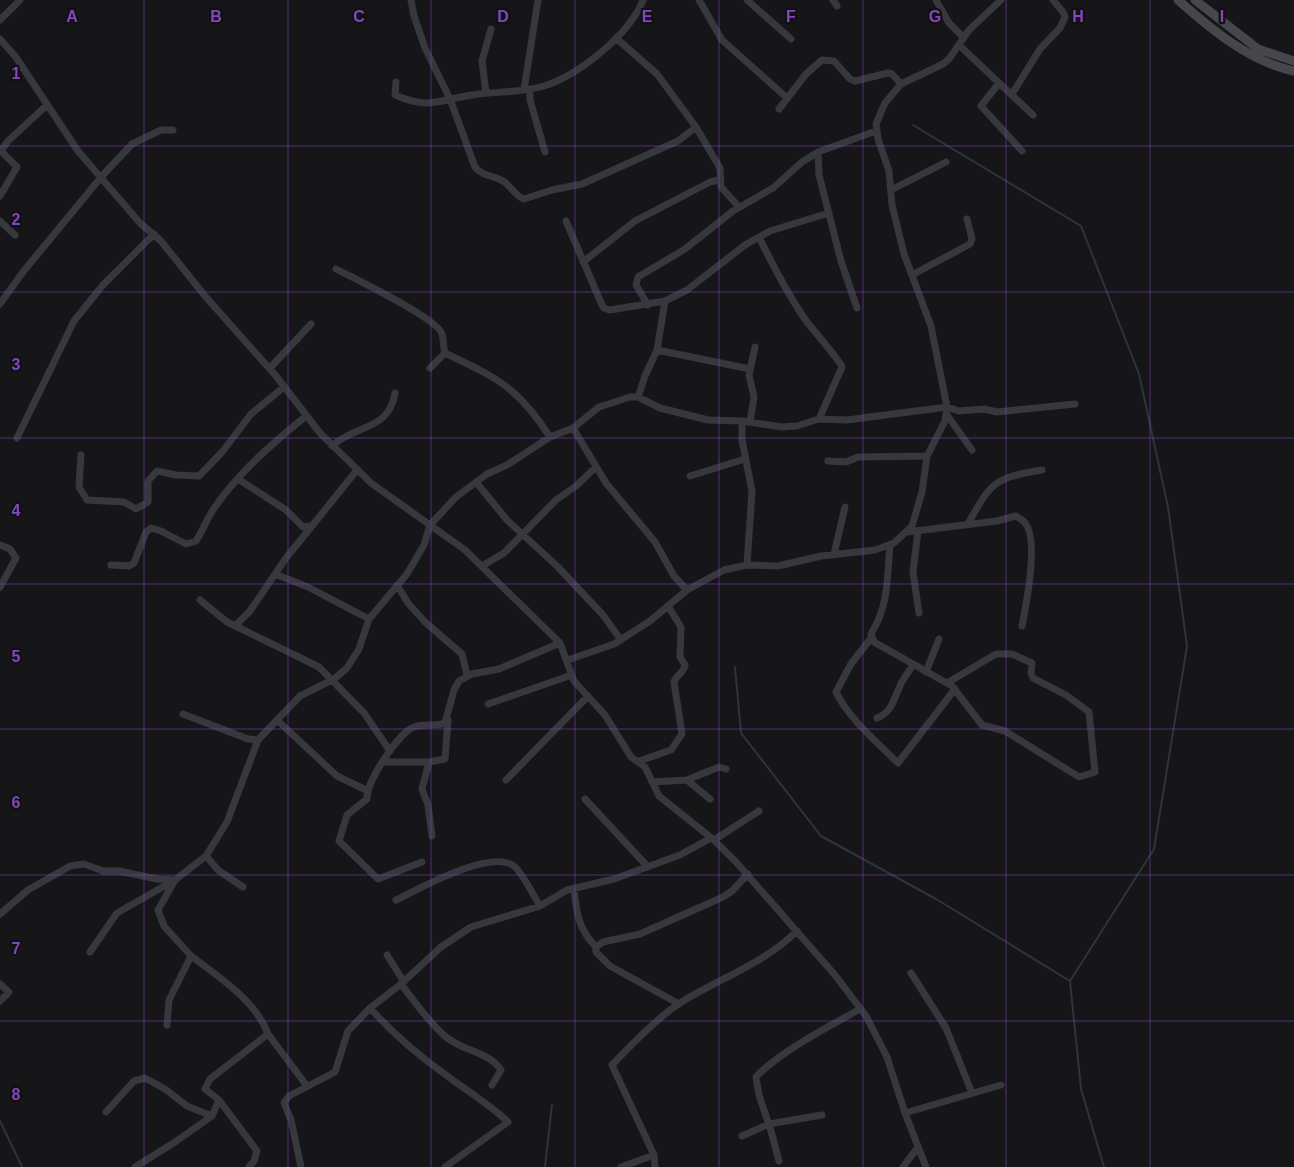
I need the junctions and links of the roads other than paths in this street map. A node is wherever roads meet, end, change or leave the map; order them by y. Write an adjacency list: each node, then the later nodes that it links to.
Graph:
1 (20, 0): 12 (street)
2 (411, 0): 28 (street)
3 (538, 0): 24 (street)
4 (643, 0): 15 (street)
5 (699, 0): 27 (street)
6 (747, 0): 17 (street)
7 (936, 0): 14 (street)
8 (1000, 0): 14 (street)
9 (1054, 0): 26 (street)
10 (1178, 0): 20 (main road)
11 (1195, 0): 19 (main road)
12 (0, 20)
13 (491, 29): 25 (street)
14 (963, 37): 18 (street)
15 (616, 38): 24 (street); 32 (street)
16 (0, 39): 29 (street)
17 (791, 39)
18 (959, 45): 22 (street); 23 (street)
19 (1294, 61)
20 (1294, 71)
21 (396, 82): 28 (street)
22 (999, 83): 26 (street); 35 (street)
23 (901, 84): 27 (street); 34 (street)
24 (527, 89): 25 (street); 36 (street)
25 (486, 93): 28 (street)
26 (1012, 94): 31 (street)
27 (786, 97): 30 (street)
28 (450, 99): 32 (street)
29 (47, 105): 39 (street); 42 (street)
30 (779, 109)
31 (1033, 115)
32 (696, 128): 40 (street)
33 (173, 130): 39 (street)
34 (876, 131): 37 (street); 41 (street)
35 (1022, 151)
36 (545, 152)
37 (818, 152): 43 (street); 44 (street)
38 (946, 162): 41 (street)
39 (102, 176): 48 (street); 55 (street)
40 (719, 180): 43 (street); 51 (street)
41 (891, 190): 53 (street)
42 (0, 196)
43 (739, 207): 56 (street)
44 (829, 213): 50 (street); 57 (street)
45 (967, 220): 53 (street)
46 (0, 221): 49 (street)
47 (566, 221): 51 (street)
48 (154, 234): 62 (street); 76 (street)
49 (15, 235)
50 (759, 237): 54 (street); 71 (street)
51 (583, 262): 56 (street)
52 (336, 269): 61 (street)
53 (912, 275): 69 (street)
54 (665, 301): 56 (street); 60 (street)
55 (0, 304)
56 (648, 305)
57 (857, 308)
58 (311, 324): 62 (street)
59 (755, 347): 64 (street)
60 (658, 350): 64 (street); 67 (street)
61 (445, 354): 63 (street); 75 (street)
62 (270, 368): 65 (street)
63 (430, 368)
64 (750, 369): 73 (street)
65 (284, 386): 70 (street); 79 (street)
66 (395, 393): 77 (street)
67 (638, 397): 72 (street); 74 (street)
68 (1075, 404): 69 (street)
69 (947, 411): 71 (street); 78 (street); 80 (street)
70 (306, 416): 77 (street); 87 (street)
71 (820, 419): 73 (street)
72 (742, 421): 73 (street); 81 (street)
73 (750, 422)
74 (573, 428): 75 (street); 83 (street)
75 (550, 437): 88 (street)
76 (17, 438)
77 (332, 446): 84 (street)
78 (972, 450)
79 (81, 455)
80 (927, 456): 82 (street); 94 (street)
81 (745, 459): 86 (street); 100 (street)
82 (828, 461)
83 (596, 467): 95 (street); 105 (street)
84 (357, 470): 91 (street); 92 (street)
85 (1042, 470): 90 (street)
86 (690, 476)
87 (238, 479): 92 (street); 99 (street)
88 (476, 482): 91 (street); 95 (street)
89 (845, 507): 98 (street)
90 (968, 524): 93 (street); 111 (street)
91 (430, 525): 101 (street); 103 (street)
92 (312, 526): 102 (street)
93 (918, 531): 94 (street); 108 (street)
94 (908, 532): 97 (street)
95 (521, 535): 101 (street); 114 (street)
96 (0, 545): 104 (street)
97 (890, 545): 98 (street); 112 (street)
98 (834, 554): 100 (street)
99 (111, 565)
100 (747, 565): 105 (street)
101 (482, 566): 115 (street)
102 (275, 574): 109 (street); 110 (street)
103 (397, 585): 109 (street); 119 (street)
104 (0, 587)
105 (687, 590): 107 (street)
106 (200, 600): 110 (street)
107 (668, 606): 114 (street); 132 (street)
108 (919, 613)
109 (369, 619): 121 (street)
110 (235, 626): 121 (street)
111 (1022, 626)
112 (871, 638): 117 (street); 123 (street)
113 (939, 639): 118 (street)
114 (621, 640): 116 (street)
115 (560, 643): 116 (street); 119 (street)
116 (568, 660): 120 (street)
117 (913, 665): 118 (street); 127 (street)
118 (926, 672): 122 (street)
119 (468, 675): 129 (street)
120 (572, 675): 124 (street); 125 (street)
121 (334, 679): 128 (street); 131 (street)
122 (947, 683): 123 (street); 123 (street)
123 (955, 689)
124 (588, 696): 132 (street); 136 (street)
125 (488, 704)
126 (183, 714): 130 (street)
127 (877, 718)
128 (277, 720): 130 (street); 139 (street)
129 (448, 720): 131 (street); 134 (street)
130 (258, 740): 145 (street)
131 (390, 751): 133 (street)
132 (639, 761): 138 (street)
133 (382, 762): 134 (street); 139 (street)
134 (429, 762): 143 (street)
135 (726, 769): 137 (street)
136 (506, 780)
137 (687, 780): 138 (street); 141 (street)
138 (654, 782): 144 (street)
139 (366, 790): 146 (street)
140 (585, 799): 147 (street)
141 (710, 799)
142 (758, 811): 144 (street)
143 (432, 836)
144 (712, 839): 147 (street); 148 (street)
145 (206, 856): 149 (street); 150 (street)
146 (422, 862)
147 (648, 867): 151 (street)
148 (748, 874): 155 (street); 156 (street)
149 (175, 880): 154 (street); 157 (street); 159 (street)
150 (243, 888)
151 (574, 888): 153 (street); 156 (street)
152 (396, 900): 153 (street)
153 (540, 906): 161 (street)
154 (0, 914)
155 (797, 931): 164 (street); 166 (street)
156 (596, 947): 164 (street)
157 (90, 952)
158 (387, 955): 161 (street)
159 (191, 956): 167 (street); 168 (street)
160 (911, 973): 172 (street)
161 (402, 983): 165 (street); 169 (street)
162 (0, 984): 163 (street)
163 (0, 1001)
164 (679, 1004): 181 (street)
165 (370, 1008): 171 (street); 186 (street)
166 (860, 1009): 175 (street); 178 (street)
167 (167, 1025)
168 (268, 1034): 171 (street); 173 (street)
169 (492, 1085)
170 (1001, 1085): 172 (street)
171 (307, 1086): 185 (street)
172 (972, 1093): 175 (street)
173 (219, 1100): 177 (street); 184 (street)
174 (106, 1112): 177 (street)
175 (905, 1113): 180 (street)
176 (822, 1115): 178 (street)
177 (212, 1116): 183 (street)
178 (769, 1124): 179 (street); 182 (street)
179 (742, 1136)
180 (918, 1147): 189 (street); 190 (street)
181 (654, 1154): 187 (street); 188 (street)
182 (779, 1162)
183 (135, 1167)
184 (249, 1167)
185 (301, 1167)
186 (445, 1167)
187 (620, 1167)
188 (655, 1167)
189 (903, 1167)
190 (926, 1167)

